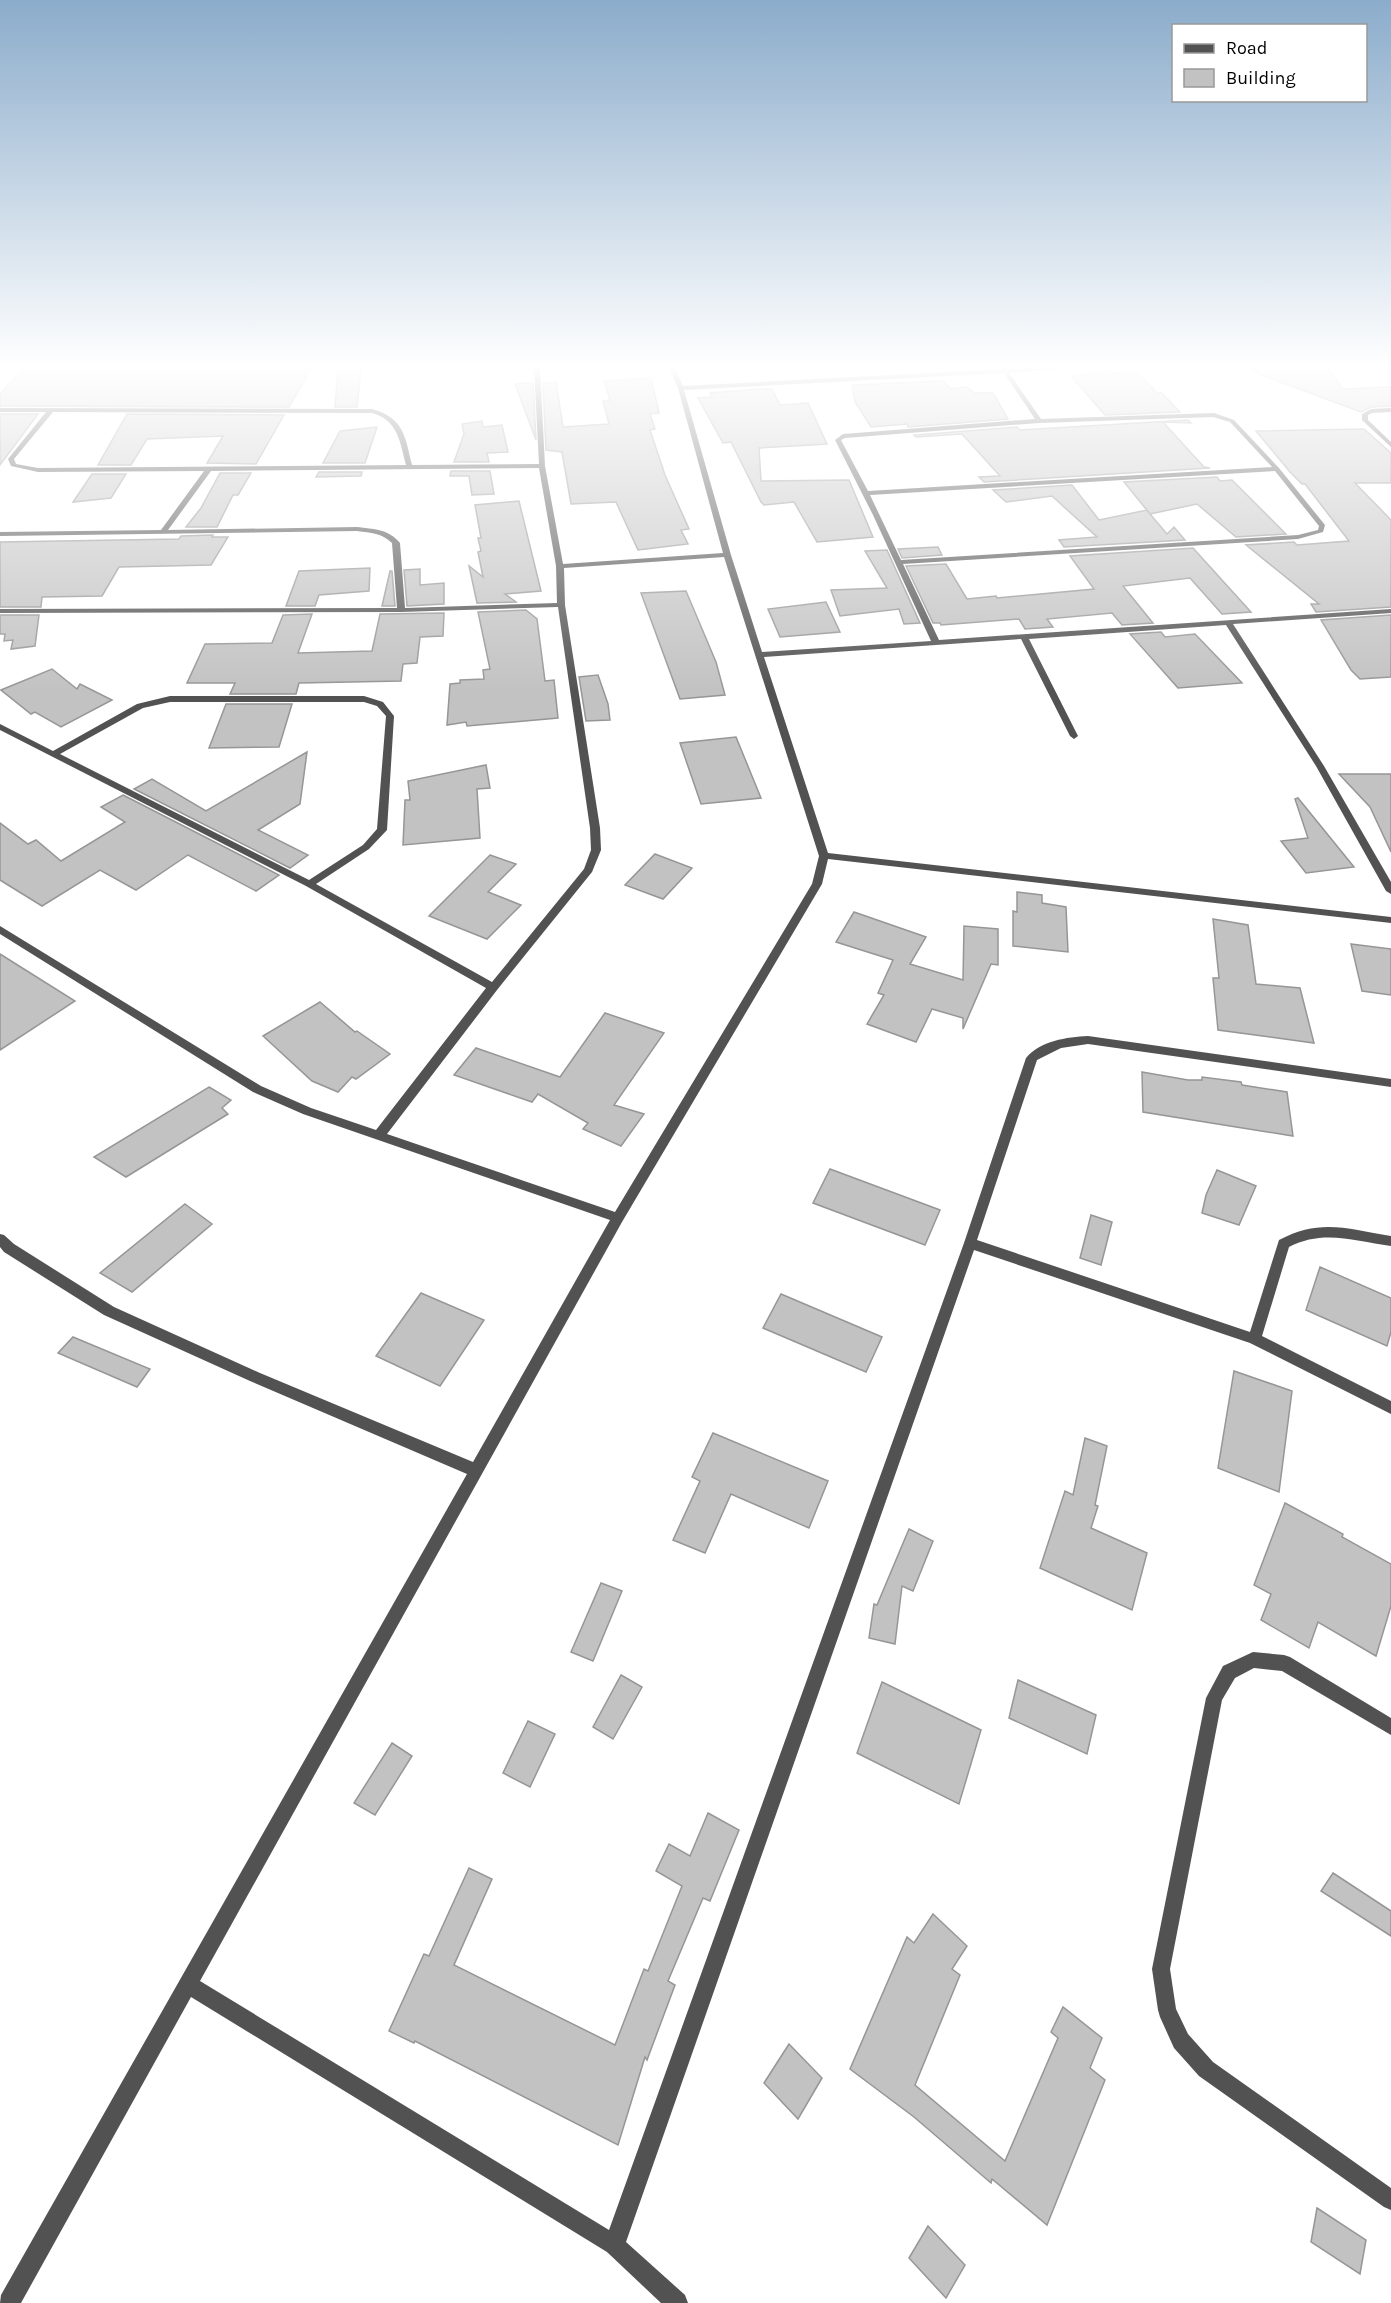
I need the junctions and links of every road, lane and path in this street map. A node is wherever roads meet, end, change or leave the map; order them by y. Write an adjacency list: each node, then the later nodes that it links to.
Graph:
1 (203, 475): 8 (street)
2 (544, 475): 12 (street)
3 (705, 475): 10 (street)
4 (857, 475): 7 (street)
5 (1166, 475): 7 (street)
6 (1282, 475): 11 (street)
7 (867, 493): 11 (street)
8 (162, 532): 9 (street); 14 (street)
9 (0, 534)
10 (727, 555): 12 (street); 20 (street)
11 (898, 562): 19 (street)
12 (560, 566): 13 (street)
13 (561, 605): 14 (street); 29 (street)
14 (401, 610): 16 (street)
15 (1391, 611): 17 (street)
16 (0, 612)
17 (1228, 622): 18 (street); 26 (street)
18 (1024, 637): 19 (street); 22 (street)
19 (936, 642): 20 (street)
20 (760, 655): 24 (street)
21 (0, 727): 23 (street)
22 (1074, 736)
23 (52, 755): 25 (street); 25 (street)
24 (824, 856): 27 (street); 32 (street)
25 (309, 884): 29 (street)
26 (1391, 891)
27 (1391, 920)
28 (0, 929): 31 (street)
29 (493, 987): 31 (street)
30 (1391, 1083): 35 (street)
31 (379, 1135): 32 (street)
32 (618, 1218): 38 (street)
33 (0, 1239): 38 (street)
34 (1391, 1241): 36 (street)
35 (970, 1243): 36 (street); 42 (street)
36 (1254, 1339): 37 (street)
37 (1391, 1408)
38 (477, 1471): 40 (street)
39 (1391, 1727): 41 (street)
40 (188, 1985): 42 (street); 43 (street)
41 (1391, 2200)
42 (614, 2245): 44 (street)
43 (9, 2303)
44 (677, 2303)

